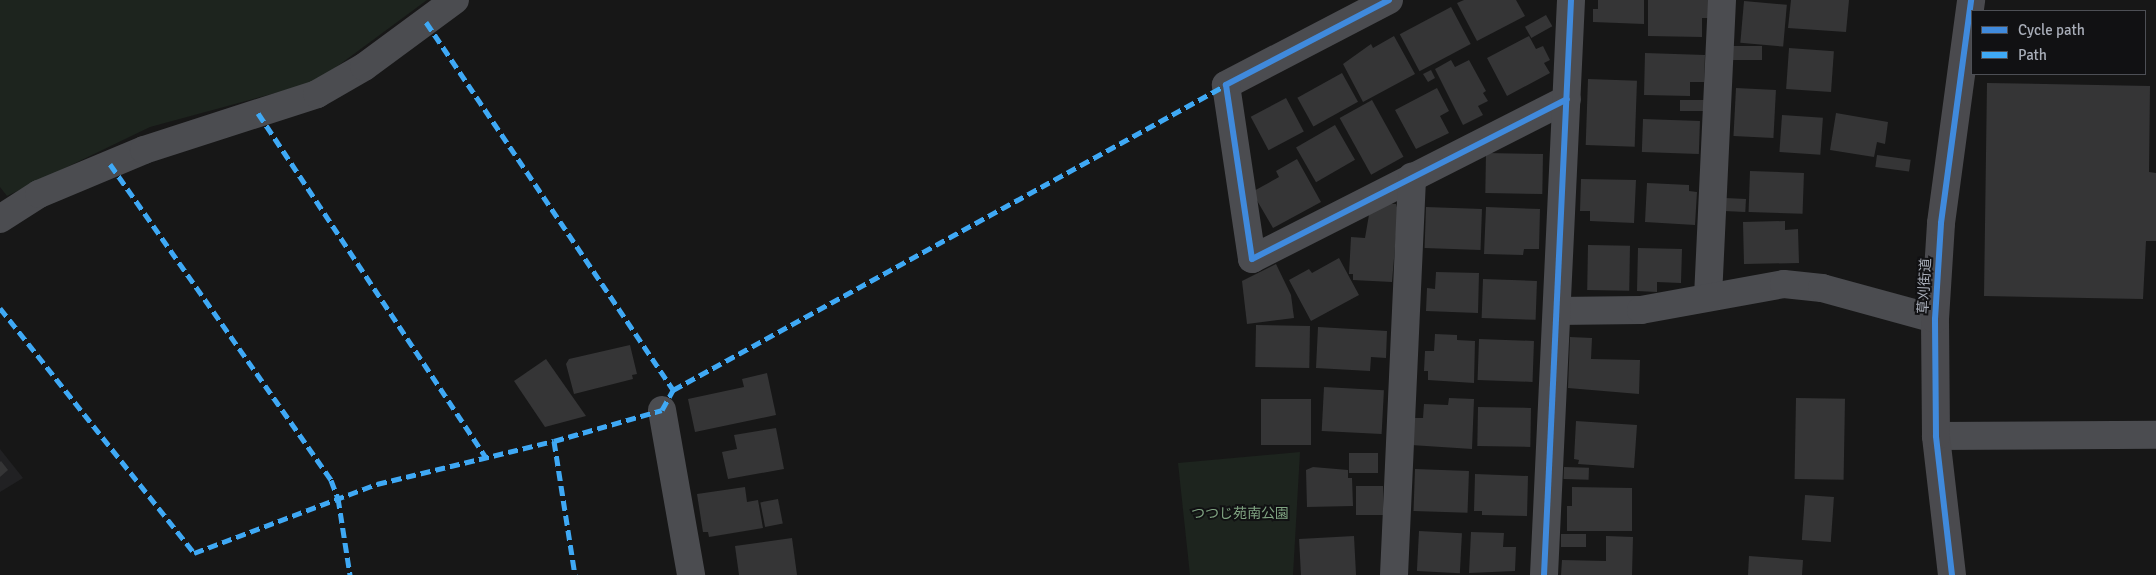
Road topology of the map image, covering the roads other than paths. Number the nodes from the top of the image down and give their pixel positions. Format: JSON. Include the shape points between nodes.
{"nodes":[{"id":1,"x":455,"y":0,"type":"edge"},
{"id":2,"x":1389,"y":0,"type":"edge"},
{"id":3,"x":1571,"y":0,"type":"edge"},
{"id":4,"x":1722,"y":0,"type":"edge"},
{"id":5,"x":1971,"y":0,"type":"edge"},
{"id":6,"x":1566,"y":99,"type":"junction"},
{"id":7,"x":1412,"y":176,"type":"junction"},
{"id":8,"x":0,"y":219,"type":"edge"},
{"id":9,"x":1708,"y":297,"type":"junction"},
{"id":10,"x":1557,"y":311,"type":"junction"},
{"id":11,"x":1935,"y":319,"type":"junction"},
{"id":12,"x":662,"y":410,"type":"dead end"},
{"id":13,"x":2156,"y":435,"type":"edge"},
{"id":14,"x":1936,"y":436,"type":"junction"},
{"id":15,"x":691,"y":575,"type":"edge"},
{"id":16,"x":1394,"y":575,"type":"edge"},
{"id":17,"x":1544,"y":575,"type":"edge"},
{"id":18,"x":1952,"y":575,"type":"edge"}],
"edges":[{"from":1,"to":8,"type":"street","via":[[364,67],[317,94],[144,150],[39,194]]},
{"from":2,"to":7,"type":"street","via":[[1226,84],[1252,259]]},
{"from":3,"to":6,"type":"street"},
{"from":4,"to":9,"type":"street"},
{"from":5,"to":11,"type":"street","name":"草刈街道","via":[[1941,223]]},
{"from":6,"to":7,"type":"street"},
{"from":6,"to":10,"type":"street"},
{"from":7,"to":16,"type":"street"},
{"from":9,"to":10,"type":"street","via":[[1641,310]]},
{"from":9,"to":11,"type":"street","via":[[1784,284],[1822,288]]},
{"from":10,"to":17,"type":"street"},
{"from":11,"to":14,"type":"street","name":"草刈街道"},
{"from":12,"to":15,"type":"street"},
{"from":13,"to":14,"type":"street"},
{"from":14,"to":18,"type":"street","name":"草刈街道"}]}
